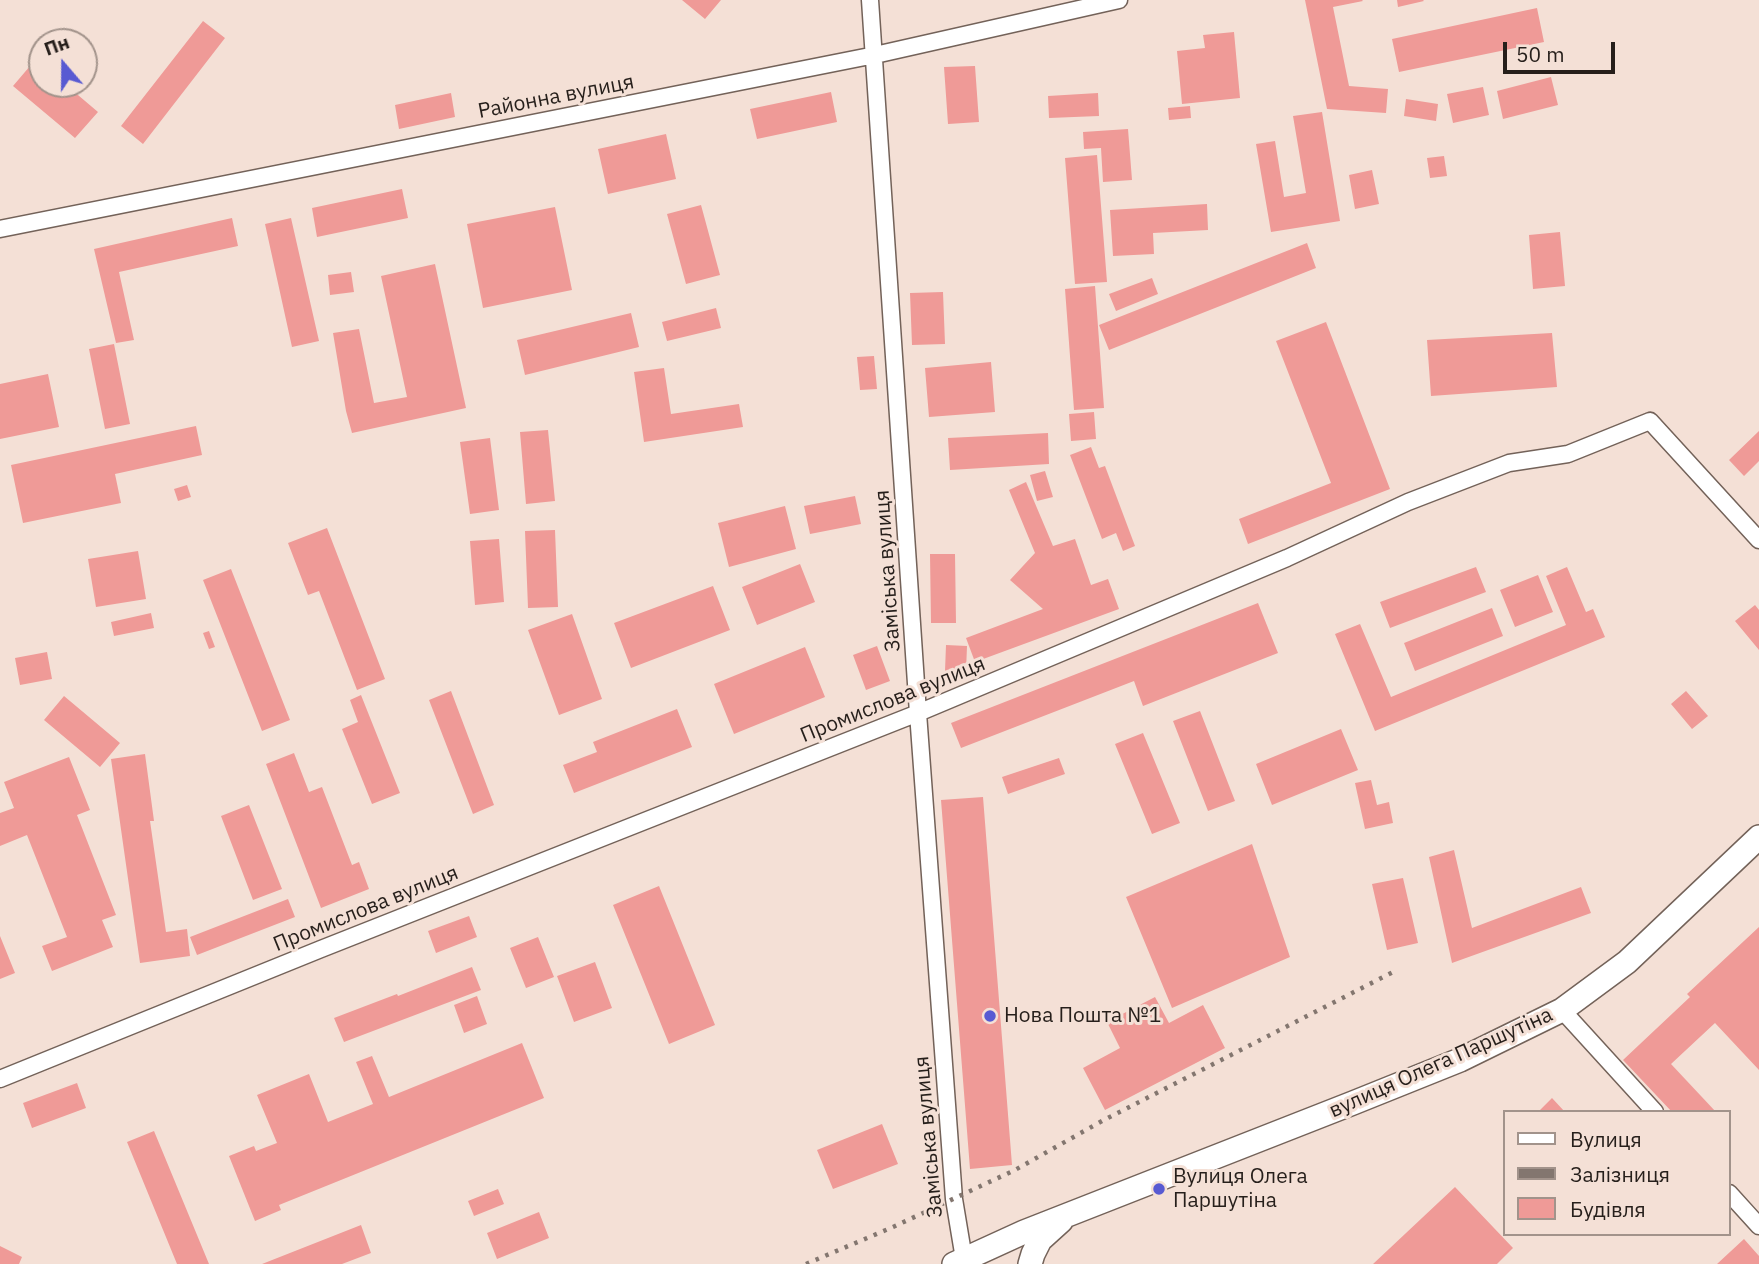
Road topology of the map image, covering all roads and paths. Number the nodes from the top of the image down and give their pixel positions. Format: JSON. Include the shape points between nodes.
{"nodes":[{"id":1,"x":870,"y":0,"type":"edge"},
{"id":2,"x":1119,"y":0,"type":"edge"},
{"id":3,"x":875,"y":55,"type":"junction"},
{"id":4,"x":0,"y":229,"type":"edge"},
{"id":5,"x":1759,"y":540,"type":"edge"},
{"id":6,"x":918,"y":713,"type":"junction"},
{"id":7,"x":1759,"y":836,"type":"edge"},
{"id":8,"x":1562,"y":1010,"type":"junction"},
{"id":9,"x":0,"y":1079,"type":"edge"},
{"id":10,"x":1653,"y":1110,"type":"edge"},
{"id":11,"x":1731,"y":1195,"type":"edge"},
{"id":12,"x":1075,"y":1211,"type":"junction"},
{"id":13,"x":1759,"y":1226,"type":"edge"},
{"id":14,"x":962,"y":1262,"type":"edge"},
{"id":15,"x":1030,"y":1264,"type":"edge"}],
"edges":[{"from":1,"to":3,"type":"street","name":"Заміська вулиця"},
{"from":2,"to":3,"type":"street","name":"Районна вулиця"},
{"from":3,"to":4,"type":"street","name":"Районна вулиця"},
{"from":3,"to":6,"type":"street","name":"Заміська вулиця"},
{"from":5,"to":6,"type":"street","name":"Промислова вулиця","via":[[1650,421],[1567,454],[1509,463],[1408,502],[1287,558]]},
{"from":6,"to":9,"type":"street","name":"Промислова вулиця"},
{"from":6,"to":14,"type":"street","name":"Заміська вулиця"},
{"from":7,"to":8,"type":"street","name":"вулиця Олега Паршутіна","via":[[1627,962]]},
{"from":8,"to":10,"type":"street"},
{"from":8,"to":12,"type":"street","name":"вулиця Олега Паршутіна","via":[[1353,1104]]},
{"from":11,"to":13,"type":"street"},
{"from":12,"to":14,"type":"street","name":"вулиця Олега Паршутіна"},
{"from":12,"to":15,"type":"street","name":"вулиця Олега Паршутіна","via":[[1040,1240]]}]}
